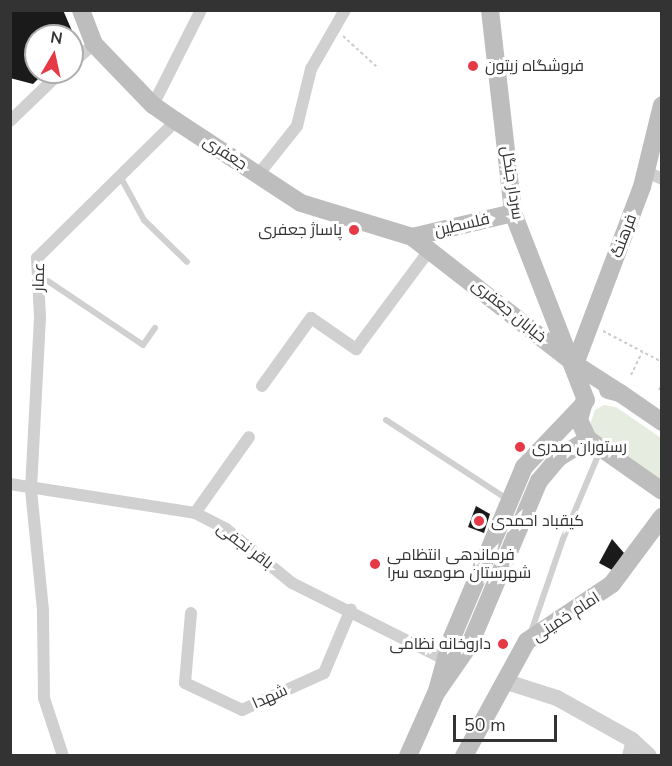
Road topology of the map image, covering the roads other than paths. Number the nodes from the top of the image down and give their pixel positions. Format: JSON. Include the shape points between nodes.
{"nodes":[{"id":1,"x":81,"y":10,"type":"edge"},
{"id":2,"x":201,"y":10,"type":"edge"},
{"id":3,"x":345,"y":10,"type":"edge"},
{"id":4,"x":490,"y":10,"type":"edge"},
{"id":5,"x":94,"y":44,"type":"junction"},
{"id":6,"x":84,"y":53,"type":"edge"},
{"id":7,"x":49,"y":84,"type":"edge"},
{"id":8,"x":153,"y":105,"type":"junction"},
{"id":9,"x":662,"y":105,"type":"edge"},
{"id":10,"x":10,"y":121,"type":"edge"},
{"id":11,"x":176,"y":121,"type":"junction"},
{"id":12,"x":119,"y":175,"type":"junction"},
{"id":13,"x":258,"y":175,"type":"junction"},
{"id":14,"x":654,"y":176,"type":"edge"},
{"id":15,"x":513,"y":213,"type":"junction"},
{"id":16,"x":412,"y":237,"type":"junction"},
{"id":17,"x":431,"y":248,"type":"junction"},
{"id":18,"x":187,"y":262,"type":"dead end"},
{"id":19,"x":37,"y":273,"type":"junction"},
{"id":20,"x":155,"y":328,"type":"dead end"},
{"id":21,"x":574,"y":364,"type":"junction"},
{"id":22,"x":262,"y":386,"type":"dead end"},
{"id":23,"x":620,"y":393,"type":"junction"},
{"id":24,"x":584,"y":403,"type":"junction"},
{"id":25,"x":386,"y":420,"type":"dead end"},
{"id":26,"x":662,"y":422,"type":"edge"},
{"id":27,"x":249,"y":437,"type":"dead end"},
{"id":28,"x":595,"y":444,"type":"junction"},
{"id":29,"x":10,"y":484,"type":"edge"},
{"id":30,"x":31,"y":489,"type":"junction"},
{"id":31,"x":662,"y":491,"type":"edge"},
{"id":32,"x":510,"y":501,"type":"junction"},
{"id":33,"x":195,"y":513,"type":"junction"},
{"id":34,"x":662,"y":518,"type":"edge"},
{"id":35,"x":351,"y":609,"type":"junction"},
{"id":36,"x":191,"y":613,"type":"dead end"},
{"id":37,"x":527,"y":641,"type":"junction"},
{"id":38,"x":451,"y":662,"type":"junction"},
{"id":39,"x":507,"y":682,"type":"junction"},
{"id":40,"x":630,"y":748,"type":"edge"},
{"id":41,"x":63,"y":756,"type":"edge"},
{"id":42,"x":408,"y":756,"type":"edge"},
{"id":43,"x":464,"y":756,"type":"edge"},
{"id":44,"x":649,"y":756,"type":"edge"}],
"edges":[{"from":1,"to":5,"type":"main road","name":"جعفری"},
{"from":2,"to":8,"type":"street"},
{"from":3,"to":13,"type":"street","via":[[311,69],[297,126]]},
{"from":4,"to":15,"type":"main road","name":"سردار جنگل"},
{"from":5,"to":6,"type":"street"},
{"from":5,"to":8,"type":"main road","name":"جعفری"},
{"from":7,"to":10,"type":"street"},
{"from":8,"to":11,"type":"main road","name":"جعفری"},
{"from":9,"to":14,"type":"main road","name":"فرهنگ"},
{"from":11,"to":12,"type":"street","name":"عمار"},
{"from":11,"to":13,"type":"main road","name":"جعفری"},
{"from":12,"to":18,"type":"lane","via":[[144,220]]},
{"from":12,"to":19,"type":"street","name":"عمار","via":[[51,240],[37,258]]},
{"from":13,"to":16,"type":"main road","name":"جعفری","via":[[301,203]]},
{"from":14,"to":21,"type":"main road","name":"فرهنگ"},
{"from":15,"to":16,"type":"main road","name":"فلسطین"},
{"from":15,"to":21,"type":"main road","name":"سردار جنگل"},
{"from":16,"to":17,"type":"main road","name":"خیابان جعفری"},
{"from":17,"to":21,"type":"main road","name":"خیابان جعفری"},
{"from":17,"to":22,"type":"street","via":[[356,349],[311,318]]},
{"from":19,"to":20,"type":"lane","via":[[143,345]]},
{"from":19,"to":30,"type":"street","name":"عمار","via":[[40,317]]},
{"from":21,"to":23,"type":"main road"},
{"from":21,"to":24,"type":"main road"},
{"from":23,"to":24,"type":"main road","via":[[606,390]]},
{"from":23,"to":26,"type":"main road"},
{"from":24,"to":28,"type":"main road","via":[[579,420]]},
{"from":24,"to":32,"type":"main road","via":[[524,467]]},
{"from":25,"to":32,"type":"lane"},
{"from":27,"to":33,"type":"street"},
{"from":28,"to":31,"type":"main road"},
{"from":28,"to":37,"type":"lane"},
{"from":28,"to":38,"type":"main road","via":[[558,458],[539,481]]},
{"from":29,"to":30,"type":"street","name":"باقر نجفی"},
{"from":30,"to":33,"type":"street","name":"باقر نجفی"},
{"from":30,"to":41,"type":"street","name":"عمار","via":[[43,610],[44,698]]},
{"from":32,"to":38,"type":"main road"},
{"from":33,"to":35,"type":"street","name":"باقر نجفی","via":[[226,529],[292,583]]},
{"from":34,"to":37,"type":"main road","name":"امام خمینی","via":[[612,584]]},
{"from":35,"to":36,"type":"street","name":"شهدا","via":[[324,673],[242,710],[186,682]]},
{"from":35,"to":38,"type":"street","name":"باقر نجفی"},
{"from":37,"to":39,"type":"main road","name":"امام خمینی"},
{"from":38,"to":42,"type":"main road"},
{"from":39,"to":40,"type":"street","via":[[557,698]]},
{"from":39,"to":43,"type":"main road","name":"امام خمینی"},
{"from":40,"to":44,"type":"street"}]}
